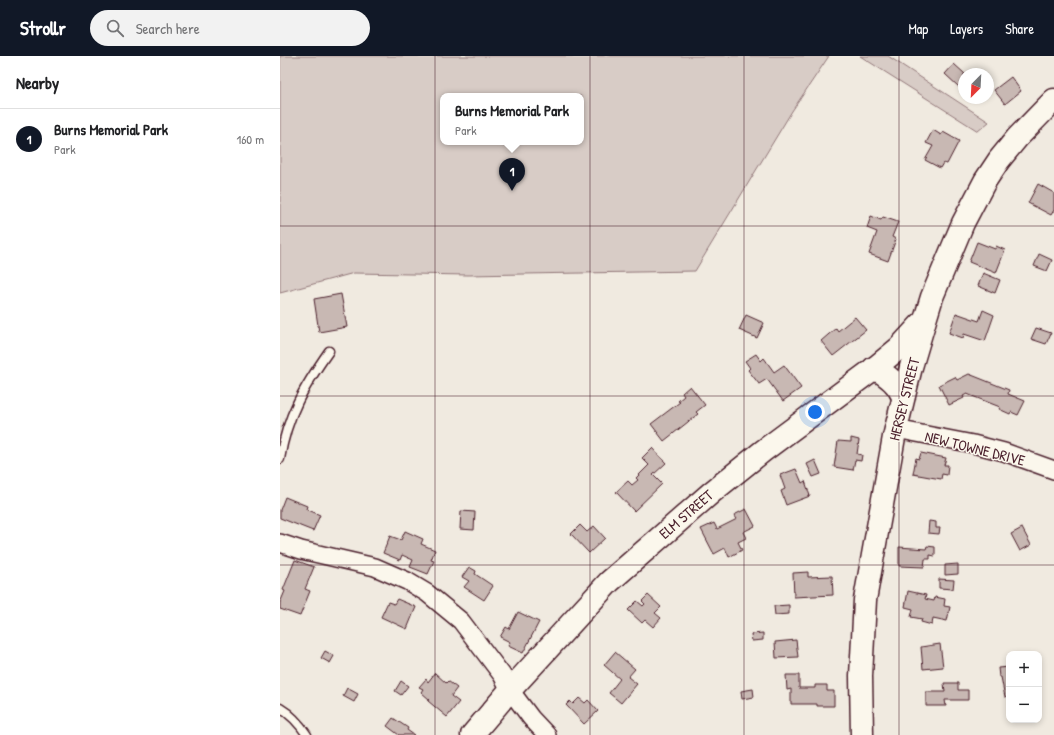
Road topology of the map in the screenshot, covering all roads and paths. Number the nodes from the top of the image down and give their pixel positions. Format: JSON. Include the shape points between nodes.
{"nodes":[{"id":1,"x":1054,"y":100,"type":"edge"},
{"id":2,"x":924,"y":320,"type":"junction"},
{"id":3,"x":329,"y":351,"type":"dead end"},
{"id":4,"x":874,"y":368,"type":"junction"},
{"id":5,"x":904,"y":397,"type":"junction"},
{"id":6,"x":896,"y":429,"type":"junction"},
{"id":7,"x":280,"y":459,"type":"edge"},
{"id":8,"x":1054,"y":470,"type":"edge"},
{"id":9,"x":280,"y":543,"type":"edge"},
{"id":10,"x":510,"y":690,"type":"junction"},
{"id":11,"x":280,"y":708,"type":"edge"},
{"id":12,"x":307,"y":735,"type":"edge"},
{"id":13,"x":472,"y":735,"type":"edge"},
{"id":14,"x":547,"y":735,"type":"edge"},
{"id":15,"x":862,"y":735,"type":"edge"}],
"edges":[{"from":1,"to":2,"type":"street","name":"HERSEY STREET","via":[[1027,126],[985,181],[954,244]]},
{"from":2,"to":4,"type":"street","name":"ELM STREET","via":[[899,348]]},
{"from":2,"to":5,"type":"street","name":"HERSEY STREET"},
{"from":3,"to":7,"type":"lane","via":[[296,402],[288,421]]},
{"from":4,"to":5,"type":"street","via":[[893,381]]},
{"from":4,"to":10,"type":"street","name":"ELM STREET","via":[[718,487],[608,582]]},
{"from":5,"to":6,"type":"street","name":"HERSEY STREET"},
{"from":6,"to":8,"type":"street","name":"NEW TOWNE DRIVE","via":[[1004,452]]},
{"from":6,"to":15,"type":"street","name":"HERSEY STREET","via":[[864,600]]},
{"from":9,"to":10,"type":"street","via":[[375,567],[427,593],[461,621],[502,675]]},
{"from":10,"to":13,"type":"street","name":"ELM STREET"},
{"from":10,"to":14,"type":"street"},
{"from":11,"to":12,"type":"lane","via":[[298,722]]}]}
